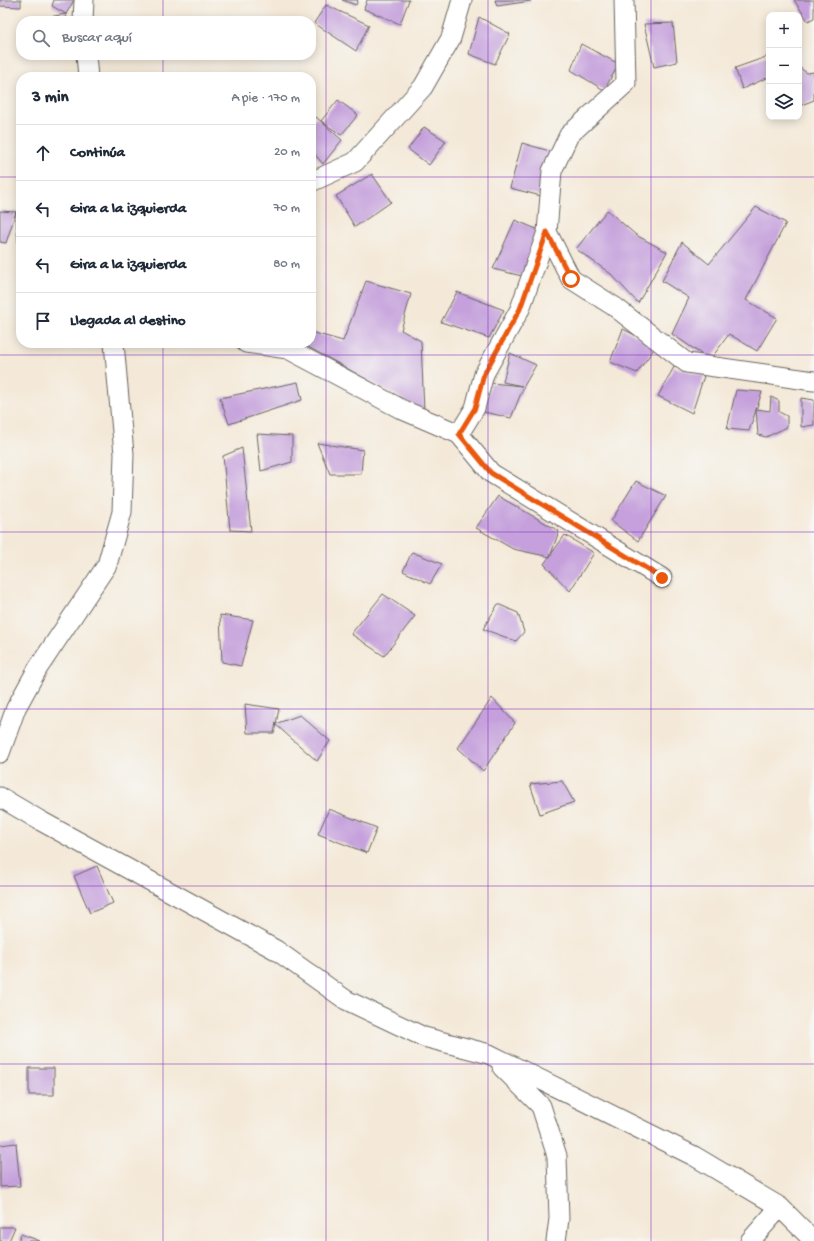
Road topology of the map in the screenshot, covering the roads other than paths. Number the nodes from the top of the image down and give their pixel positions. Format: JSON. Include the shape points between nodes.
{"nodes":[{"id":1,"x":84,"y":0,"type":"edge"},
{"id":2,"x":462,"y":0,"type":"edge"},
{"id":3,"x":624,"y":0,"type":"edge"},
{"id":4,"x":83,"y":16,"type":"edge"},
{"id":5,"x":86,"y":60,"type":"edge"},
{"id":6,"x":88,"y":72,"type":"edge"},
{"id":7,"x":316,"y":180,"type":"edge"},
{"id":8,"x":547,"y":232,"type":"junction"},
{"id":9,"x":114,"y":348,"type":"edge"},
{"id":10,"x":281,"y":348,"type":"edge"},
{"id":11,"x":814,"y":381,"type":"edge"},
{"id":12,"x":459,"y":434,"type":"junction"},
{"id":13,"x":662,"y":578,"type":"dead end"},
{"id":14,"x":0,"y":753,"type":"edge"},
{"id":15,"x":0,"y":797,"type":"edge"},
{"id":16,"x":489,"y":1054,"type":"junction"},
{"id":17,"x":780,"y":1206,"type":"junction"},
{"id":18,"x":556,"y":1241,"type":"edge"},
{"id":19,"x":750,"y":1241,"type":"edge"},
{"id":20,"x":814,"y":1241,"type":"edge"}],
"edges":[{"from":1,"to":4,"type":"street"},
{"from":2,"to":7,"type":"street","via":[[451,38],[423,87],[355,162]]},
{"from":3,"to":8,"type":"street","via":[[626,83],[568,135],[552,171]]},
{"from":5,"to":6,"type":"street"},
{"from":8,"to":11,"type":"street","via":[[571,279],[614,307],[687,363]]},
{"from":8,"to":12,"type":"street","via":[[520,309],[484,374],[475,408]]},
{"from":9,"to":14,"type":"street","via":[[124,454],[122,512],[107,565],[38,668],[16,708]]},
{"from":10,"to":12,"type":"street","via":[[288,349],[403,410]]},
{"from":12,"to":13,"type":"street","via":[[491,473]]},
{"from":15,"to":16,"type":"street","via":[[276,950],[346,1000],[424,1037]]},
{"from":16,"to":17,"type":"street","via":[[694,1156]]},
{"from":16,"to":18,"type":"street","via":[[541,1106],[557,1156],[559,1219]]},
{"from":17,"to":19,"type":"street"},
{"from":17,"to":20,"type":"street"}]}
